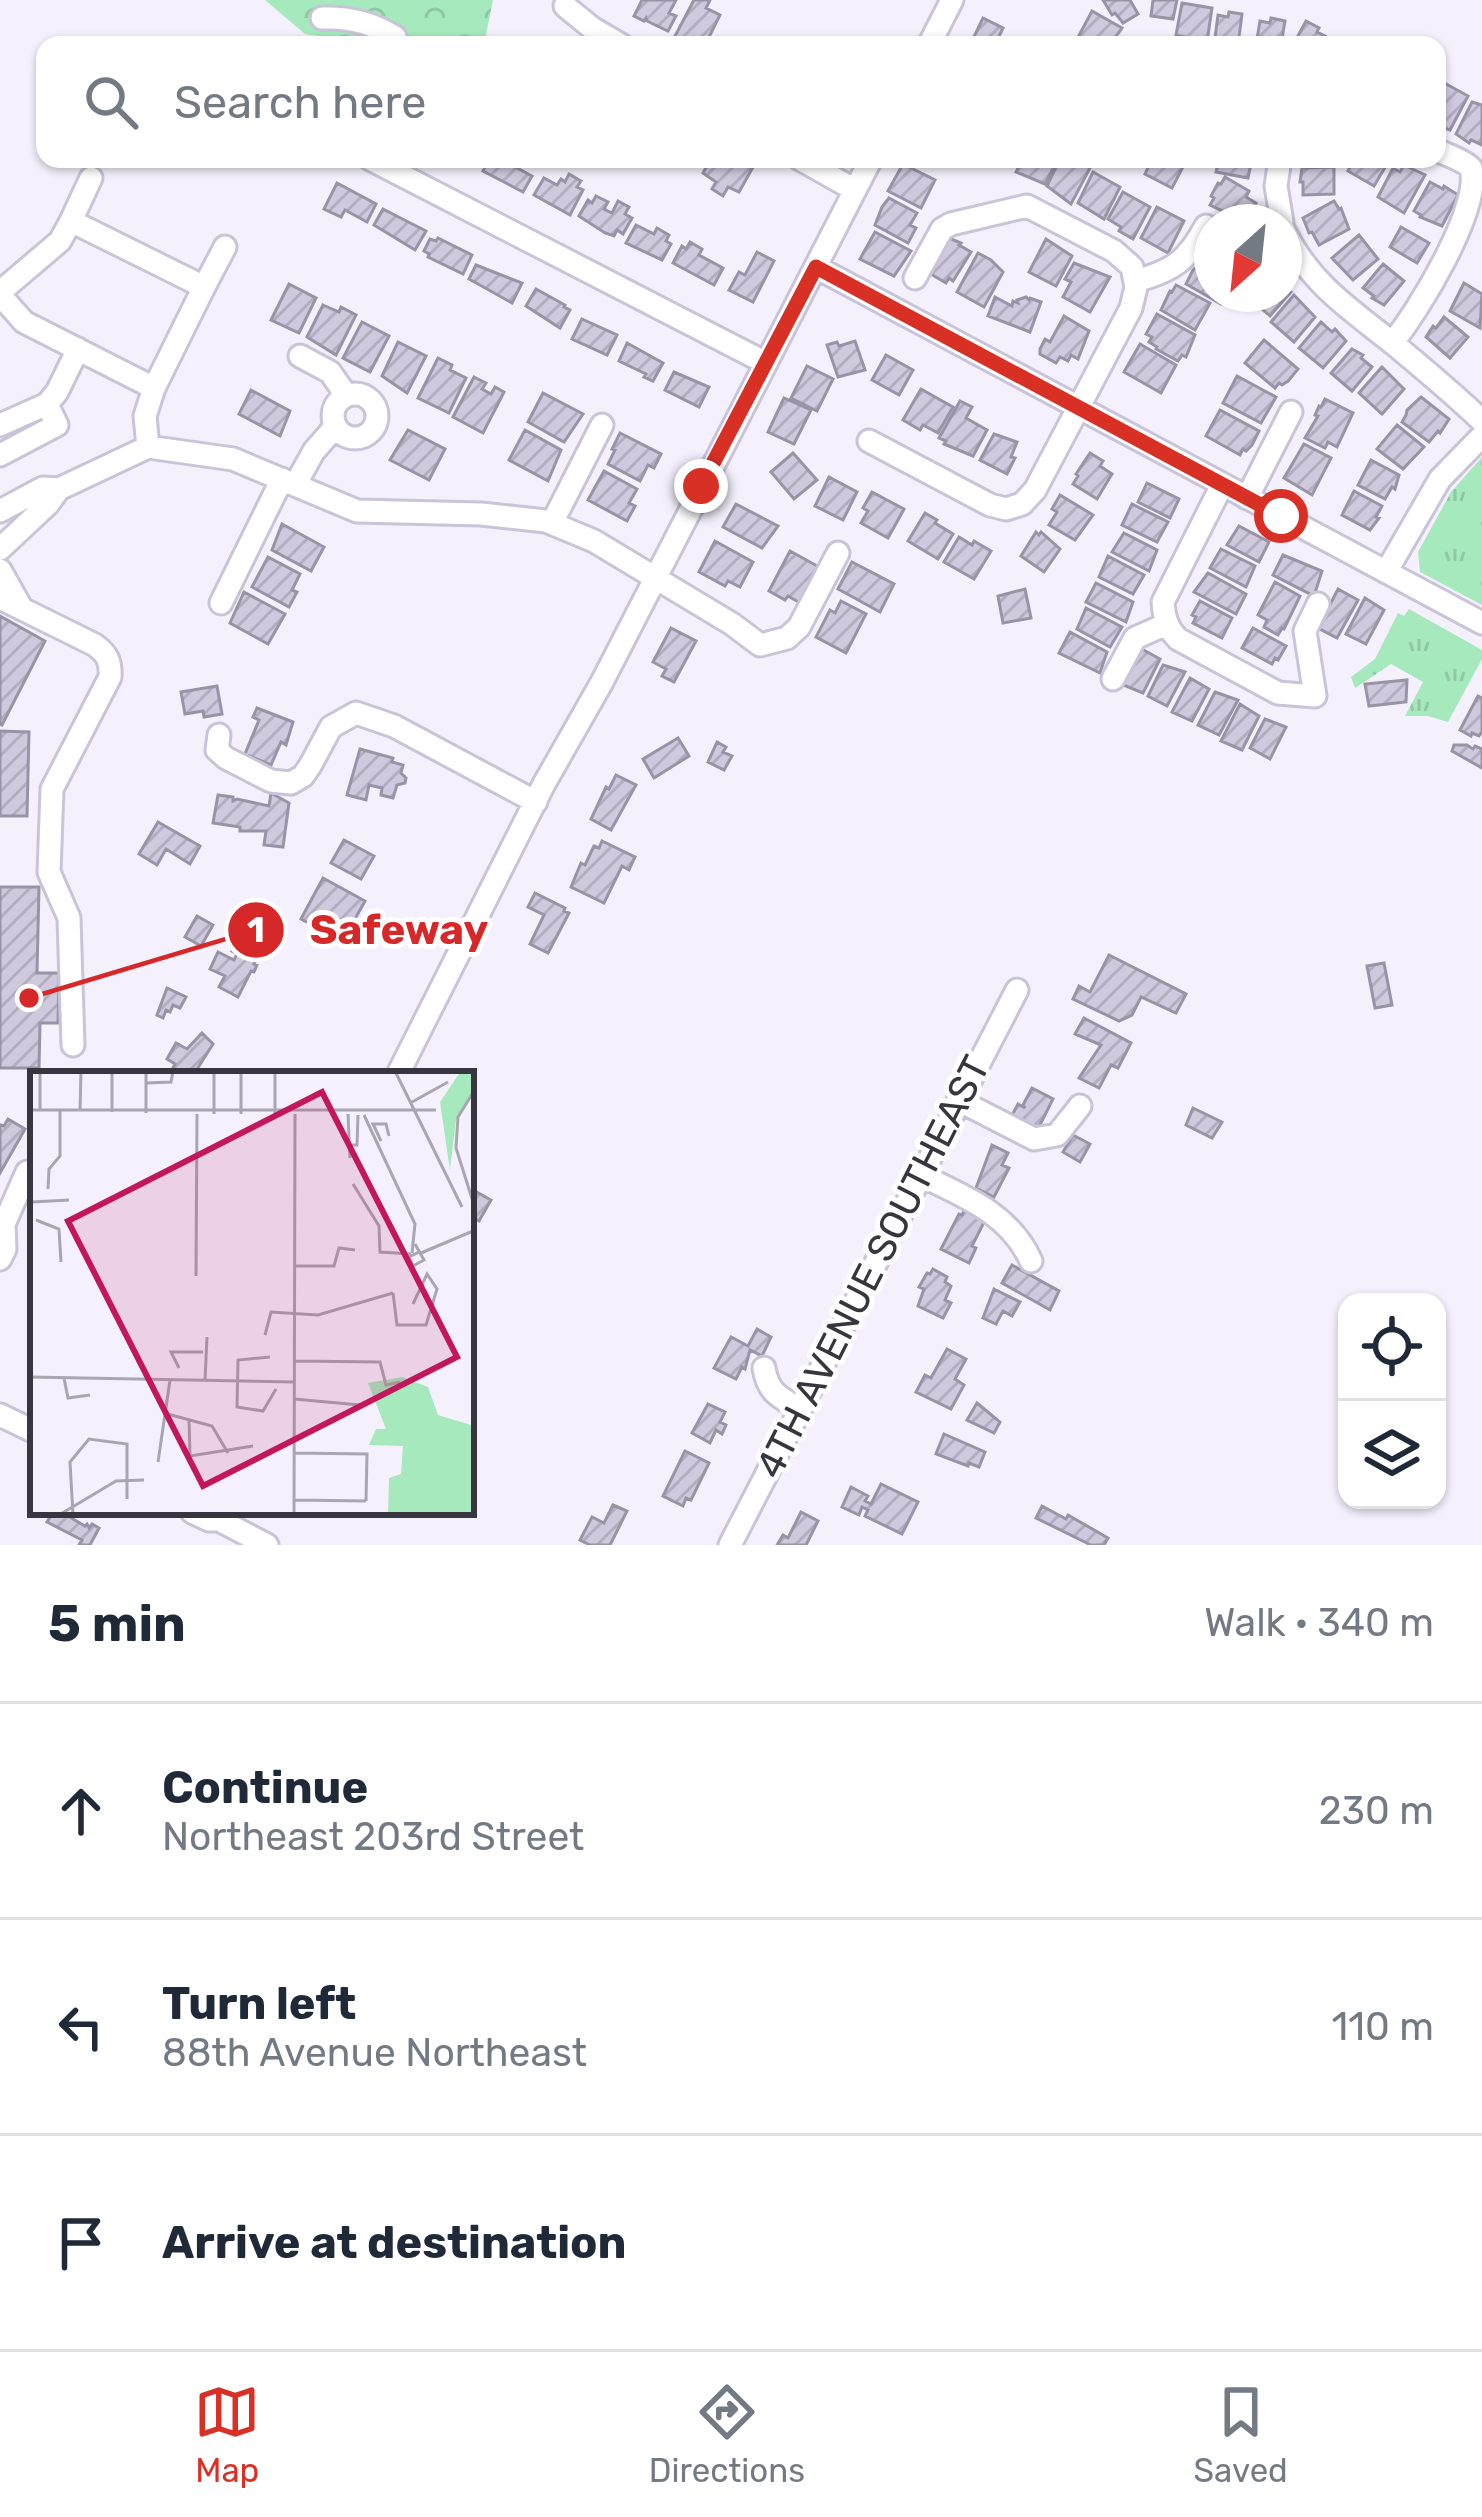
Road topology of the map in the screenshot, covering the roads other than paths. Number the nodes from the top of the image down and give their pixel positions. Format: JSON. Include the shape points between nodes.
{"nodes":[{"id":1,"x":952,"y":0,"type":"edge"},
{"id":2,"x":565,"y":6,"type":"dead end"},
{"id":3,"x":322,"y":18,"type":"dead end"},
{"id":4,"x":393,"y":36,"type":"edge"},
{"id":5,"x":606,"y":36,"type":"edge"},
{"id":6,"x":934,"y":36,"type":"edge"},
{"id":7,"x":1446,"y":155,"type":"edge"},
{"id":8,"x":387,"y":168,"type":"edge"},
{"id":9,"x":816,"y":168,"type":"edge"},
{"id":10,"x":866,"y":168,"type":"edge"},
{"id":11,"x":1279,"y":168,"type":"edge"},
{"id":12,"x":92,"y":178,"type":"dead end"},
{"id":13,"x":855,"y":190,"type":"junction"},
{"id":14,"x":1279,"y":204,"type":"edge"},
{"id":15,"x":70,"y":221,"type":"junction"},
{"id":16,"x":1194,"y":246,"type":"edge"},
{"id":17,"x":226,"y":247,"type":"dead end"},
{"id":18,"x":1302,"y":262,"type":"edge"},
{"id":19,"x":816,"y":267,"type":"junction"},
{"id":20,"x":915,"y":278,"type":"dead end"},
{"id":21,"x":1135,"y":281,"type":"junction"},
{"id":22,"x":204,"y":287,"type":"junction"},
{"id":23,"x":0,"y":293,"type":"edge"},
{"id":24,"x":1392,"y":343,"type":"junction"},
{"id":25,"x":78,"y":349,"type":"junction"},
{"id":26,"x":300,"y":356,"type":"dead end"},
{"id":27,"x":766,"y":363,"type":"junction"},
{"id":28,"x":154,"y":388,"type":"junction"},
{"id":29,"x":346,"y":395,"type":"junction"},
{"id":30,"x":47,"y":404,"type":"junction"},
{"id":31,"x":1080,"y":409,"type":"junction"},
{"id":32,"x":1292,"y":412,"type":"dead end"},
{"id":33,"x":1482,"y":421,"type":"edge"},
{"id":34,"x":602,"y":424,"type":"dead end"},
{"id":35,"x":0,"y":425,"type":"edge"},
{"id":36,"x":335,"y":428,"type":"junction"},
{"id":37,"x":1482,"y":436,"type":"edge"},
{"id":38,"x":869,"y":441,"type":"dead end"},
{"id":39,"x":148,"y":447,"type":"junction"},
{"id":40,"x":0,"y":455,"type":"edge"},
{"id":41,"x":289,"y":482,"type":"junction"},
{"id":42,"x":1222,"y":485,"type":"junction"},
{"id":43,"x":59,"y":489,"type":"junction"},
{"id":44,"x":1247,"y":498,"type":"junction"},
{"id":45,"x":0,"y":511,"type":"edge"},
{"id":46,"x":552,"y":523,"type":"junction"},
{"id":47,"x":0,"y":549,"type":"edge"},
{"id":48,"x":838,"y":553,"type":"dead end"},
{"id":49,"x":0,"y":570,"type":"edge"},
{"id":50,"x":1386,"y":572,"type":"junction"},
{"id":51,"x":655,"y":578,"type":"junction"},
{"id":52,"x":0,"y":598,"type":"edge"},
{"id":53,"x":221,"y":603,"type":"dead end"},
{"id":54,"x":1318,"y":604,"type":"dead end"},
{"id":55,"x":23,"y":609,"type":"junction"},
{"id":56,"x":1482,"y":623,"type":"edge"},
{"id":57,"x":1167,"y":624,"type":"junction"},
{"id":58,"x":1112,"y":679,"type":"dead end"},
{"id":59,"x":219,"y":735,"type":"dead end"},
{"id":60,"x":536,"y":802,"type":"junction"},
{"id":61,"x":1017,"y":990,"type":"dead end"},
{"id":62,"x":74,"y":1045,"type":"dead end"},
{"id":63,"x":400,"y":1071,"type":"edge"},
{"id":64,"x":958,"y":1100,"type":"junction"},
{"id":65,"x":1080,"y":1106,"type":"dead end"},
{"id":66,"x":27,"y":1172,"type":"dead end"},
{"id":67,"x":920,"y":1174,"type":"junction"},
{"id":68,"x":2,"y":1244,"type":"edge"},
{"id":69,"x":1031,"y":1261,"type":"dead end"},
{"id":70,"x":764,"y":1368,"type":"dead end"},
{"id":71,"x":800,"y":1408,"type":"junction"},
{"id":72,"x":0,"y":1414,"type":"edge"},
{"id":73,"x":30,"y":1429,"type":"edge"},
{"id":74,"x":200,"y":1516,"type":"edge"},
{"id":75,"x":246,"y":1545,"type":"edge"},
{"id":76,"x":267,"y":1545,"type":"edge"},
{"id":77,"x":730,"y":1545,"type":"edge"}],
"edges":[{"from":1,"to":6,"type":"street"},
{"from":2,"to":5,"type":"street"},
{"from":3,"to":4,"type":"street"},
{"from":7,"to":24,"type":"street","via":[[1471,168],[1480,210],[1435,291]]},
{"from":8,"to":27,"type":"street"},
{"from":9,"to":13,"type":"street"},
{"from":10,"to":13,"type":"street"},
{"from":11,"to":14,"type":"street"},
{"from":12,"to":15,"type":"street"},
{"from":13,"to":19,"type":"street"},
{"from":15,"to":22,"type":"street"},
{"from":15,"to":23,"type":"street","via":[[60,241]]},
{"from":16,"to":21,"type":"street","via":[[1179,265]]},
{"from":17,"to":22,"type":"street"},
{"from":18,"to":24,"type":"street"},
{"from":19,"to":27,"type":"street"},
{"from":19,"to":31,"type":"street"},
{"from":20,"to":21,"type":"street","via":[[942,229],[1028,206],[1114,250]]},
{"from":21,"to":31,"type":"street","via":[[1131,308]]},
{"from":22,"to":28,"type":"street"},
{"from":23,"to":25,"type":"street","via":[[24,322]]},
{"from":24,"to":33,"type":"street"},
{"from":25,"to":28,"type":"street"},
{"from":25,"to":30,"type":"street"},
{"from":26,"to":29,"type":"street","via":[[330,372]]},
{"from":27,"to":51,"type":"street"},
{"from":28,"to":39,"type":"street","via":[[145,416]]},
{"from":29,"to":36,"type":"street","via":[[332,412]]},
{"from":29,"to":36,"type":"street","via":[[368,399],[375,425],[359,438]]},
{"from":30,"to":35,"type":"street"},
{"from":30,"to":40,"type":"street","via":[[57,425]]},
{"from":31,"to":38,"type":"street","via":[[1035,490],[1006,509]]},
{"from":31,"to":42,"type":"street"},
{"from":32,"to":44,"type":"street"},
{"from":34,"to":46,"type":"street"},
{"from":36,"to":41,"type":"street"},
{"from":37,"to":50,"type":"street","via":[[1440,479]]},
{"from":39,"to":41,"type":"street","via":[[233,459]]},
{"from":39,"to":43,"type":"street"},
{"from":41,"to":46,"type":"street","via":[[357,511]]},
{"from":41,"to":53,"type":"street"},
{"from":42,"to":44,"type":"street"},
{"from":42,"to":57,"type":"street","via":[[1163,602]]},
{"from":43,"to":45,"type":"street","via":[[43,488]]},
{"from":43,"to":47,"type":"street"},
{"from":44,"to":50,"type":"street"},
{"from":46,"to":51,"type":"street"},
{"from":48,"to":51,"type":"street","via":[[799,627],[760,645]]},
{"from":49,"to":55,"type":"street"},
{"from":50,"to":56,"type":"street"},
{"from":51,"to":60,"type":"street"},
{"from":52,"to":55,"type":"street"},
{"from":54,"to":57,"type":"street","via":[[1305,631],[1315,696],[1278,693],[1178,639]]},
{"from":55,"to":62,"type":"street","via":[[95,645],[111,667],[52,789],[49,872],[69,918]]},
{"from":57,"to":58,"type":"street","via":[[1135,638]]},
{"from":59,"to":60,"type":"street","via":[[217,750],[226,758],[291,783],[331,727],[356,713]]},
{"from":60,"to":63,"type":"street"},
{"from":61,"to":64,"type":"street","name":"4TH AVENUE SOUTHEAST"},
{"from":64,"to":65,"type":"street","via":[[1034,1139],[1057,1135]]},
{"from":64,"to":67,"type":"street","name":"4TH AVENUE SOUTHEAST"},
{"from":66,"to":68,"type":"street"},
{"from":67,"to":69,"type":"street","via":[[1000,1217]]},
{"from":67,"to":71,"type":"street","name":"4TH AVENUE SOUTHEAST"},
{"from":70,"to":71,"type":"street","via":[[766,1384]]},
{"from":71,"to":77,"type":"street","name":"4TH AVENUE SOUTHEAST"},
{"from":72,"to":73,"type":"street"},
{"from":74,"to":75,"type":"street"},
{"from":74,"to":76,"type":"street"}]}
